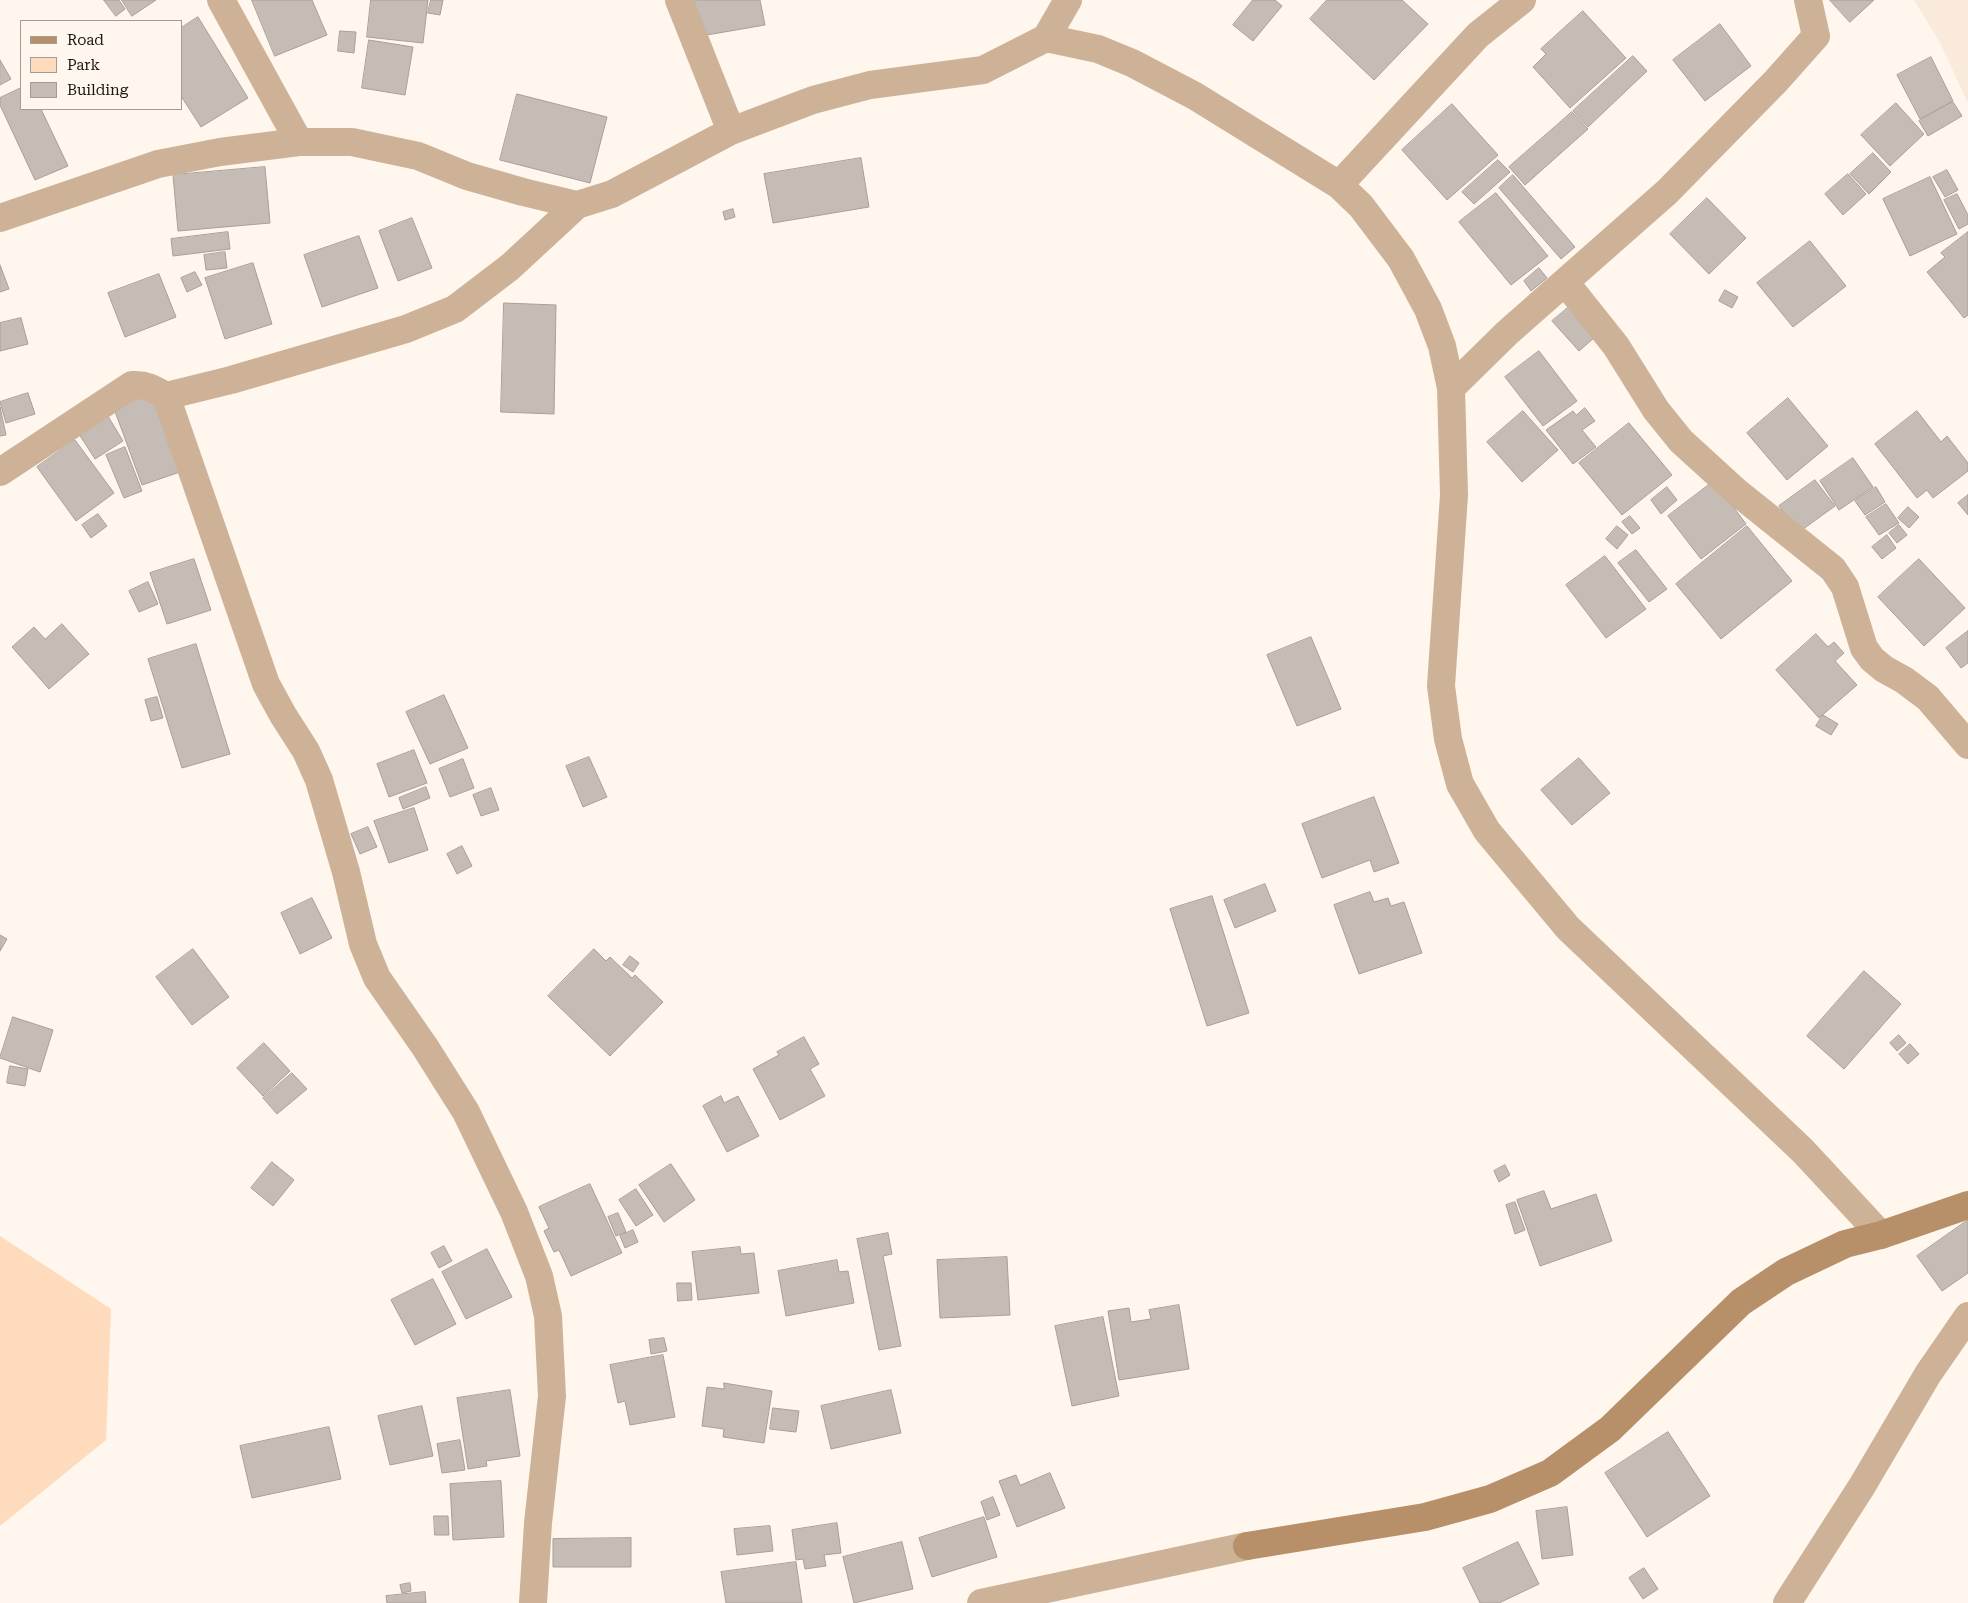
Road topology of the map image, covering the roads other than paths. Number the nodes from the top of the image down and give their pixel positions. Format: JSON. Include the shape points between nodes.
{"nodes":[{"id":1,"x":221,"y":0,"type":"edge"},
{"id":2,"x":679,"y":0,"type":"edge"},
{"id":3,"x":1068,"y":0,"type":"edge"},
{"id":4,"x":1522,"y":0,"type":"edge"},
{"id":5,"x":1808,"y":0,"type":"edge"},
{"id":6,"x":1046,"y":38,"type":"junction"},
{"id":7,"x":731,"y":131,"type":"junction"},
{"id":8,"x":299,"y":142,"type":"junction"},
{"id":9,"x":1339,"y":185,"type":"junction"},
{"id":10,"x":577,"y":205,"type":"junction"},
{"id":11,"x":0,"y":218,"type":"edge"},
{"id":12,"x":1565,"y":282,"type":"junction"},
{"id":13,"x":1451,"y":388,"type":"junction"},
{"id":14,"x":166,"y":396,"type":"junction"},
{"id":15,"x":0,"y":472,"type":"edge"},
{"id":16,"x":1968,"y":745,"type":"edge"},
{"id":17,"x":1968,"y":1205,"type":"edge"},
{"id":18,"x":1880,"y":1235,"type":"junction"},
{"id":19,"x":1968,"y":1316,"type":"edge"},
{"id":20,"x":533,"y":1603,"type":"edge"},
{"id":21,"x":981,"y":1603,"type":"edge"},
{"id":22,"x":1787,"y":1603,"type":"edge"}],
"edges":[{"from":1,"to":8,"type":"street"},
{"from":2,"to":7,"type":"street"},
{"from":3,"to":6,"type":"street"},
{"from":4,"to":9,"type":"street","via":[[1478,35]]},
{"from":5,"to":12,"type":"street","via":[[1816,36],[1667,192]]},
{"from":6,"to":7,"type":"street","via":[[983,70],[870,85],[814,100]]},
{"from":6,"to":9,"type":"street","via":[[1098,49],[1132,63],[1195,96]]},
{"from":7,"to":10,"type":"street","via":[[612,194]]},
{"from":8,"to":10,"type":"street","via":[[352,142],[418,156],[467,176]]},
{"from":8,"to":11,"type":"street","via":[[158,164]]},
{"from":9,"to":13,"type":"street","via":[[1361,206],[1401,259],[1428,309],[1442,346]]},
{"from":10,"to":14,"type":"street","via":[[510,267],[455,309],[406,329]]},
{"from":12,"to":13,"type":"street"},
{"from":12,"to":16,"type":"street","via":[[1616,346],[1656,410],[1681,441],[1738,493],[1832,569],[1845,587],[1864,648],[1872,660],[1928,698]]},
{"from":13,"to":18,"type":"street","via":[[1454,494],[1441,686],[1448,739],[1460,784],[1486,831],[1568,928],[1802,1151]]},
{"from":14,"to":15,"type":"street","via":[[152,387],[132,385]]},
{"from":14,"to":20,"type":"street","via":[[266,684],[306,751],[319,780],[363,944],[377,978],[466,1112],[514,1212],[539,1276],[548,1316],[552,1396]]},
{"from":17,"to":18,"type":"street"},
{"from":18,"to":21,"type":"street","via":[[1845,1244],[1794,1268],[1741,1302],[1610,1428],[1550,1473],[1490,1499],[1425,1517],[1247,1546]]},
{"from":19,"to":22,"type":"street","via":[[1928,1374],[1862,1486]]}]}
